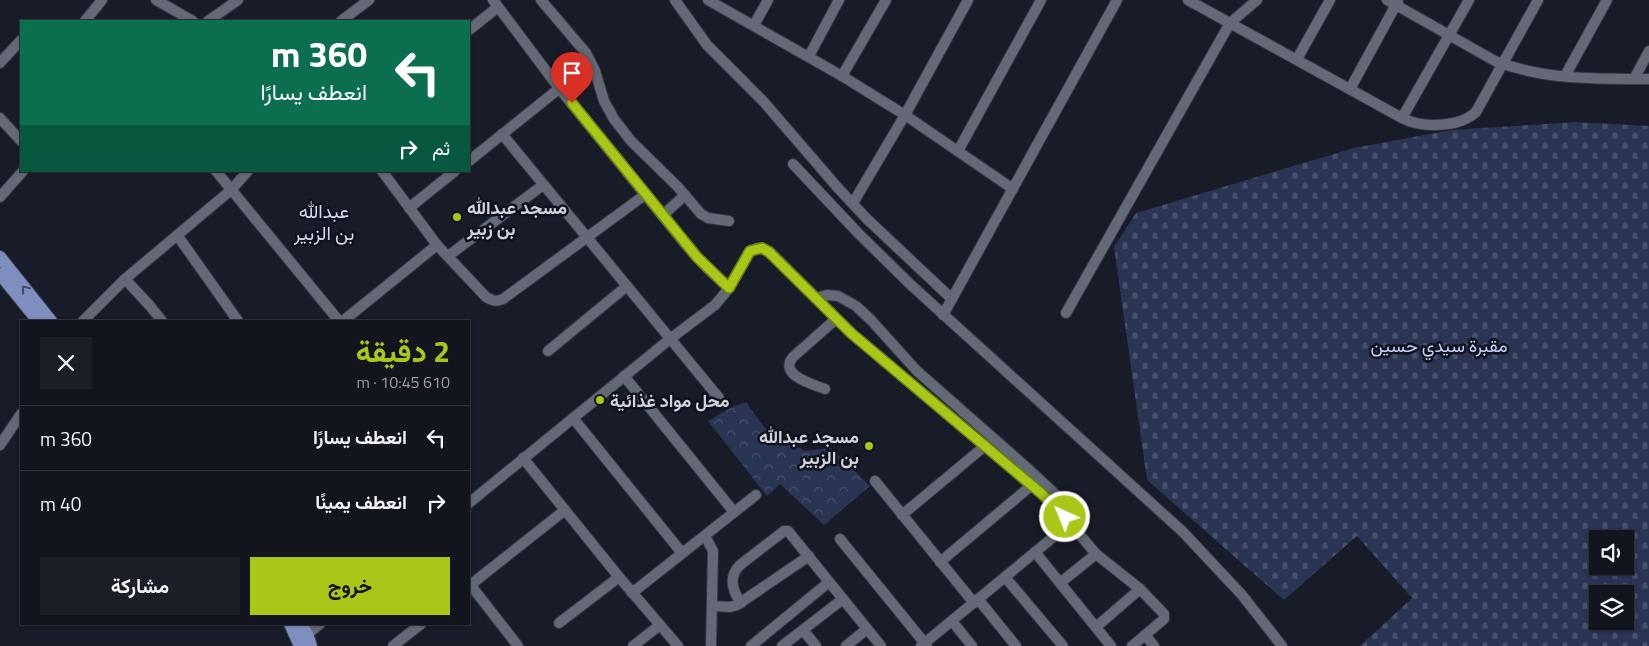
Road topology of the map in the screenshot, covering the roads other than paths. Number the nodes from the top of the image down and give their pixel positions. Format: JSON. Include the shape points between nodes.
{"nodes":[{"id":1,"x":102,"y":0,"type":"edge"},
{"id":2,"x":156,"y":0,"type":"edge"},
{"id":3,"x":238,"y":0,"type":"edge"},
{"id":4,"x":369,"y":0,"type":"edge"},
{"id":5,"x":541,"y":0,"type":"edge"},
{"id":6,"x":675,"y":0,"type":"edge"},
{"id":7,"x":708,"y":0,"type":"edge"},
{"id":8,"x":768,"y":0,"type":"edge"},
{"id":9,"x":839,"y":0,"type":"edge"},
{"id":10,"x":886,"y":0,"type":"edge"},
{"id":11,"x":968,"y":0,"type":"edge"},
{"id":12,"x":1041,"y":0,"type":"edge"},
{"id":13,"x":1117,"y":0,"type":"edge"},
{"id":14,"x":1190,"y":0,"type":"edge"},
{"id":15,"x":1257,"y":0,"type":"edge"},
{"id":16,"x":1330,"y":0,"type":"edge"},
{"id":17,"x":1469,"y":0,"type":"edge"},
{"id":18,"x":1538,"y":0,"type":"edge"},
{"id":19,"x":1607,"y":0,"type":"edge"},
{"id":20,"x":1394,"y":2,"type":"edge"},
{"id":21,"x":496,"y":3,"type":"edge"},
{"id":22,"x":86,"y":20,"type":"edge"},
{"id":23,"x":192,"y":20,"type":"edge"},
{"id":24,"x":209,"y":20,"type":"edge"},
{"id":25,"x":342,"y":20,"type":"edge"},
{"id":26,"x":1230,"y":23,"type":"junction"},
{"id":27,"x":754,"y":25,"type":"junction"},
{"id":28,"x":470,"y":29,"type":"edge"},
{"id":29,"x":1450,"y":36,"type":"junction"},
{"id":30,"x":20,"y":41,"type":"edge"},
{"id":31,"x":1649,"y":50,"type":"edge"},
{"id":32,"x":809,"y":56,"type":"junction"},
{"id":33,"x":1297,"y":59,"type":"junction"},
{"id":34,"x":0,"y":62,"type":"edge"},
{"id":35,"x":591,"y":63,"type":"junction"},
{"id":36,"x":1503,"y":64,"type":"junction"},
{"id":37,"x":842,"y":76,"type":"junction"},
{"id":38,"x":1565,"y":76,"type":"junction"},
{"id":39,"x":1634,"y":79,"type":"junction"},
{"id":40,"x":1649,"y":79,"type":"edge"},
{"id":41,"x":559,"y":88,"type":"junction"},
{"id":42,"x":1350,"y":89,"type":"junction"},
{"id":43,"x":905,"y":116,"type":"junction"},
{"id":44,"x":0,"y":118,"type":"edge"},
{"id":45,"x":1402,"y":118,"type":"junction"},
{"id":46,"x":502,"y":134,"type":"junction"},
{"id":47,"x":20,"y":140,"type":"edge"},
{"id":48,"x":958,"y":151,"type":"junction"},
{"id":49,"x":470,"y":160,"type":"edge"},
{"id":50,"x":793,"y":164,"type":"dead end"},
{"id":51,"x":22,"y":172,"type":"edge"},
{"id":52,"x":217,"y":172,"type":"edge"},
{"id":53,"x":247,"y":172,"type":"edge"},
{"id":54,"x":383,"y":172,"type":"edge"},
{"id":55,"x":455,"y":172,"type":"edge"},
{"id":56,"x":543,"y":185,"type":"junction"},
{"id":57,"x":1013,"y":189,"type":"junction"},
{"id":58,"x":231,"y":190,"type":"junction"},
{"id":59,"x":646,"y":194,"type":"junction"},
{"id":60,"x":685,"y":195,"type":"junction"},
{"id":61,"x":0,"y":197,"type":"edge"},
{"id":62,"x":853,"y":204,"type":"junction"},
{"id":63,"x":409,"y":208,"type":"junction"},
{"id":64,"x":663,"y":215,"type":"junction"},
{"id":65,"x":868,"y":218,"type":"junction"},
{"id":66,"x":729,"y":221,"type":"dead end"},
{"id":67,"x":859,"y":234,"type":"junction"},
{"id":68,"x":177,"y":235,"type":"junction"},
{"id":69,"x":586,"y":237,"type":"junction"},
{"id":70,"x":437,"y":245,"type":"junction"},
{"id":71,"x":0,"y":256,"type":"edge"},
{"id":72,"x":448,"y":256,"type":"junction"},
{"id":73,"x":0,"y":274,"type":"edge"},
{"id":74,"x":125,"y":279,"type":"junction"},
{"id":75,"x":627,"y":286,"type":"junction"},
{"id":76,"x":729,"y":288,"type":"junction"},
{"id":77,"x":816,"y":298,"type":"junction"},
{"id":78,"x":952,"y":299,"type":"junction"},
{"id":79,"x":1066,"y":314,"type":"dead end"},
{"id":80,"x":943,"y":315,"type":"junction"},
{"id":81,"x":836,"y":319,"type":"junction"},
{"id":82,"x":37,"y":320,"type":"edge"},
{"id":83,"x":50,"y":320,"type":"edge"},
{"id":84,"x":84,"y":320,"type":"edge"},
{"id":85,"x":161,"y":320,"type":"edge"},
{"id":86,"x":237,"y":320,"type":"edge"},
{"id":87,"x":338,"y":320,"type":"edge"},
{"id":88,"x":344,"y":320,"type":"edge"},
{"id":89,"x":670,"y":339,"type":"junction"},
{"id":90,"x":548,"y":351,"type":"dead end"},
{"id":91,"x":624,"y":376,"type":"junction"},
{"id":92,"x":825,"y":389,"type":"dead end"},
{"id":93,"x":719,"y":398,"type":"dead end"},
{"id":94,"x":20,"y":415,"type":"edge"},
{"id":95,"x":573,"y":418,"type":"junction"},
{"id":96,"x":0,"y":445,"type":"edge"},
{"id":97,"x":986,"y":445,"type":"junction"},
{"id":98,"x":523,"y":458,"type":"junction"},
{"id":99,"x":875,"y":481,"type":"dead end"},
{"id":100,"x":1032,"y":485,"type":"junction"},
{"id":101,"x":756,"y":495,"type":"dead end"},
{"id":102,"x":470,"y":503,"type":"edge"},
{"id":103,"x":564,"y":510,"type":"junction"},
{"id":104,"x":734,"y":512,"type":"junction"},
{"id":105,"x":902,"y":516,"type":"junction"},
{"id":106,"x":1070,"y":522,"type":"junction"},
{"id":107,"x":705,"y":536,"type":"junction"},
{"id":108,"x":840,"y":539,"type":"dead end"},
{"id":109,"x":1035,"y":552,"type":"junction"},
{"id":110,"x":682,"y":553,"type":"junction"},
{"id":111,"x":1096,"y":554,"type":"junction"},
{"id":112,"x":809,"y":556,"type":"junction"},
{"id":113,"x":940,"y":562,"type":"junction"},
{"id":114,"x":619,"y":577,"type":"junction"},
{"id":115,"x":1005,"y":577,"type":"junction"},
{"id":116,"x":829,"y":582,"type":"junction"},
{"id":117,"x":1060,"y":583,"type":"junction"},
{"id":118,"x":470,"y":584,"type":"edge"},
{"id":119,"x":470,"y":586,"type":"edge"},
{"id":120,"x":1140,"y":589,"type":"junction"},
{"id":121,"x":632,"y":593,"type":"junction"},
{"id":122,"x":843,"y":599,"type":"junction"},
{"id":123,"x":976,"y":601,"type":"junction"},
{"id":124,"x":741,"y":603,"type":"junction"},
{"id":125,"x":712,"y":606,"type":"junction"},
{"id":126,"x":952,"y":621,"type":"junction"},
{"id":127,"x":559,"y":623,"type":"dead end"},
{"id":128,"x":291,"y":625,"type":"edge"},
{"id":129,"x":319,"y":625,"type":"edge"},
{"id":130,"x":420,"y":625,"type":"edge"},
{"id":131,"x":660,"y":625,"type":"junction"},
{"id":132,"x":1096,"y":627,"type":"junction"},
{"id":133,"x":867,"y":629,"type":"junction"},
{"id":134,"x":803,"y":630,"type":"junction"},
{"id":135,"x":1145,"y":635,"type":"junction"},
{"id":136,"x":302,"y":640,"type":"edge"},
{"id":137,"x":517,"y":645,"type":"edge"},
{"id":138,"x":924,"y":645,"type":"edge"},
{"id":139,"x":393,"y":646,"type":"edge"},
{"id":140,"x":633,"y":646,"type":"edge"},
{"id":141,"x":678,"y":646,"type":"edge"},
{"id":142,"x":711,"y":646,"type":"edge"},
{"id":143,"x":750,"y":646,"type":"edge"},
{"id":144,"x":782,"y":646,"type":"edge"},
{"id":145,"x":816,"y":646,"type":"edge"},
{"id":146,"x":846,"y":646,"type":"edge"},
{"id":147,"x":881,"y":646,"type":"edge"},
{"id":148,"x":972,"y":646,"type":"edge"},
{"id":149,"x":1016,"y":646,"type":"edge"},
{"id":150,"x":1063,"y":646,"type":"edge"},
{"id":151,"x":1111,"y":646,"type":"edge"},
{"id":152,"x":1132,"y":646,"type":"edge"},
{"id":153,"x":1154,"y":646,"type":"edge"},
{"id":154,"x":1282,"y":646,"type":"edge"}],
"edges":[{"from":1,"to":22,"type":"street"},
{"from":2,"to":23,"type":"street"},
{"from":3,"to":24,"type":"street"},
{"from":4,"to":25,"type":"street"},
{"from":5,"to":35,"type":"street","via":[[580,45]]},
{"from":6,"to":62,"type":"street","via":[[707,45],[763,101]]},
{"from":7,"to":27,"type":"street"},
{"from":8,"to":27,"type":"street"},
{"from":9,"to":32,"type":"street"},
{"from":10,"to":37,"type":"street"},
{"from":11,"to":43,"type":"street"},
{"from":12,"to":48,"type":"street"},
{"from":13,"to":57,"type":"street"},
{"from":14,"to":26,"type":"street"},
{"from":15,"to":26,"type":"street"},
{"from":16,"to":33,"type":"street"},
{"from":17,"to":29,"type":"street"},
{"from":18,"to":36,"type":"street"},
{"from":19,"to":38,"type":"street"},
{"from":20,"to":29,"type":"street"},
{"from":20,"to":42,"type":"street"},
{"from":21,"to":28,"type":"street"},
{"from":21,"to":41,"type":"street"},
{"from":26,"to":33,"type":"street"},
{"from":26,"to":79,"type":"street"},
{"from":27,"to":32,"type":"street"},
{"from":29,"to":36,"type":"street"},
{"from":29,"to":45,"type":"street"},
{"from":30,"to":34,"type":"street"},
{"from":31,"to":39,"type":"street"},
{"from":32,"to":37,"type":"street"},
{"from":33,"to":42,"type":"street"},
{"from":35,"to":41,"type":"street"},
{"from":35,"to":60,"type":"street","via":[[604,100],[622,130]]},
{"from":36,"to":38,"type":"street"},
{"from":36,"to":45,"type":"street","via":[[1479,108],[1468,119],[1425,125]]},
{"from":37,"to":43,"type":"street"},
{"from":38,"to":39,"type":"street"},
{"from":39,"to":40,"type":"street"},
{"from":41,"to":46,"type":"street"},
{"from":41,"to":59,"type":"street"},
{"from":42,"to":45,"type":"street"},
{"from":43,"to":48,"type":"street"},
{"from":43,"to":62,"type":"street"},
{"from":44,"to":47,"type":"street"},
{"from":46,"to":49,"type":"street"},
{"from":46,"to":56,"type":"street"},
{"from":48,"to":57,"type":"street"},
{"from":50,"to":67,"type":"street"},
{"from":51,"to":61,"type":"street"},
{"from":52,"to":58,"type":"street"},
{"from":53,"to":58,"type":"street"},
{"from":54,"to":63,"type":"street"},
{"from":55,"to":63,"type":"street"},
{"from":56,"to":69,"type":"street"},
{"from":56,"to":72,"type":"street"},
{"from":57,"to":78,"type":"street"},
{"from":58,"to":68,"type":"street"},
{"from":58,"to":87,"type":"street"},
{"from":59,"to":64,"type":"street"},
{"from":59,"to":69,"type":"street"},
{"from":60,"to":64,"type":"street"},
{"from":60,"to":66,"type":"street","via":[[704,216]]},
{"from":62,"to":65,"type":"street"},
{"from":63,"to":70,"type":"street"},
{"from":64,"to":76,"type":"street","via":[[697,257]]},
{"from":65,"to":67,"type":"street"},
{"from":65,"to":78,"type":"street"},
{"from":67,"to":80,"type":"street"},
{"from":68,"to":74,"type":"street"},
{"from":68,"to":86,"type":"street"},
{"from":69,"to":72,"type":"street","via":[[498,301],[486,297]]},
{"from":69,"to":75,"type":"street"},
{"from":70,"to":72,"type":"street"},
{"from":70,"to":88,"type":"street"},
{"from":83,"to":71,"type":"main road","one_way":true},
{"from":73,"to":82,"type":"main road"},
{"from":74,"to":84,"type":"street"},
{"from":74,"to":85,"type":"street"},
{"from":75,"to":89,"type":"street"},
{"from":75,"to":90,"type":"street"},
{"from":76,"to":77,"type":"street","via":[[748,254],[762,248]]},
{"from":76,"to":89,"type":"street","via":[[715,305]]},
{"from":77,"to":81,"type":"street"},
{"from":77,"to":106,"type":"street","via":[[838,296],[864,313],[917,371],[1070,508]]},
{"from":78,"to":80,"type":"street"},
{"from":80,"to":154,"type":"street","via":[[1183,532],[1242,595]]},
{"from":81,"to":92,"type":"street","via":[[790,363],[794,375]]},
{"from":81,"to":97,"type":"street"},
{"from":89,"to":91,"type":"street"},
{"from":89,"to":93,"type":"street"},
{"from":91,"to":95,"type":"street"},
{"from":91,"to":104,"type":"street"},
{"from":94,"to":96,"type":"street"},
{"from":95,"to":98,"type":"street"},
{"from":95,"to":110,"type":"street"},
{"from":97,"to":100,"type":"street"},
{"from":97,"to":105,"type":"street"},
{"from":98,"to":102,"type":"street"},
{"from":98,"to":103,"type":"street"},
{"from":99,"to":105,"type":"street"},
{"from":100,"to":106,"type":"street"},
{"from":100,"to":113,"type":"street"},
{"from":101,"to":104,"type":"street"},
{"from":103,"to":114,"type":"street"},
{"from":103,"to":118,"type":"street"},
{"from":104,"to":107,"type":"street"},
{"from":105,"to":113,"type":"street"},
{"from":106,"to":109,"type":"street"},
{"from":106,"to":111,"type":"street"},
{"from":107,"to":110,"type":"street"},
{"from":107,"to":125,"type":"street","via":[[713,551]]},
{"from":108,"to":138,"type":"street"},
{"from":109,"to":115,"type":"street"},
{"from":109,"to":117,"type":"street"},
{"from":110,"to":121,"type":"street"},
{"from":111,"to":117,"type":"street"},
{"from":111,"to":120,"type":"street"},
{"from":112,"to":116,"type":"street"},
{"from":112,"to":124,"type":"street"},
{"from":112,"to":124,"type":"street","via":[[790,532],[784,531],[734,572],[732,583]]},
{"from":113,"to":123,"type":"street"},
{"from":114,"to":121,"type":"street"},
{"from":114,"to":127,"type":"street"},
{"from":115,"to":123,"type":"street"},
{"from":115,"to":150,"type":"street"},
{"from":116,"to":122,"type":"street"},
{"from":116,"to":143,"type":"street"},
{"from":117,"to":132,"type":"street"},
{"from":119,"to":137,"type":"street"},
{"from":120,"to":132,"type":"street"},
{"from":120,"to":135,"type":"street","via":[[1164,616]]},
{"from":121,"to":131,"type":"street"},
{"from":122,"to":133,"type":"street"},
{"from":122,"to":134,"type":"street"},
{"from":123,"to":126,"type":"street"},
{"from":123,"to":149,"type":"street"},
{"from":124,"to":125,"type":"street"},
{"from":125,"to":142,"type":"street"},
{"from":126,"to":138,"type":"street"},
{"from":126,"to":148,"type":"street"},
{"from":128,"to":136,"type":"main road"},
{"from":129,"to":136,"type":"street"},
{"from":130,"to":139,"type":"street"},
{"from":131,"to":140,"type":"street"},
{"from":131,"to":141,"type":"street"},
{"from":132,"to":151,"type":"street"},
{"from":133,"to":146,"type":"street"},
{"from":133,"to":147,"type":"street"},
{"from":134,"to":144,"type":"street"},
{"from":134,"to":145,"type":"street"},
{"from":135,"to":152,"type":"street"},
{"from":135,"to":153,"type":"street"}]}
